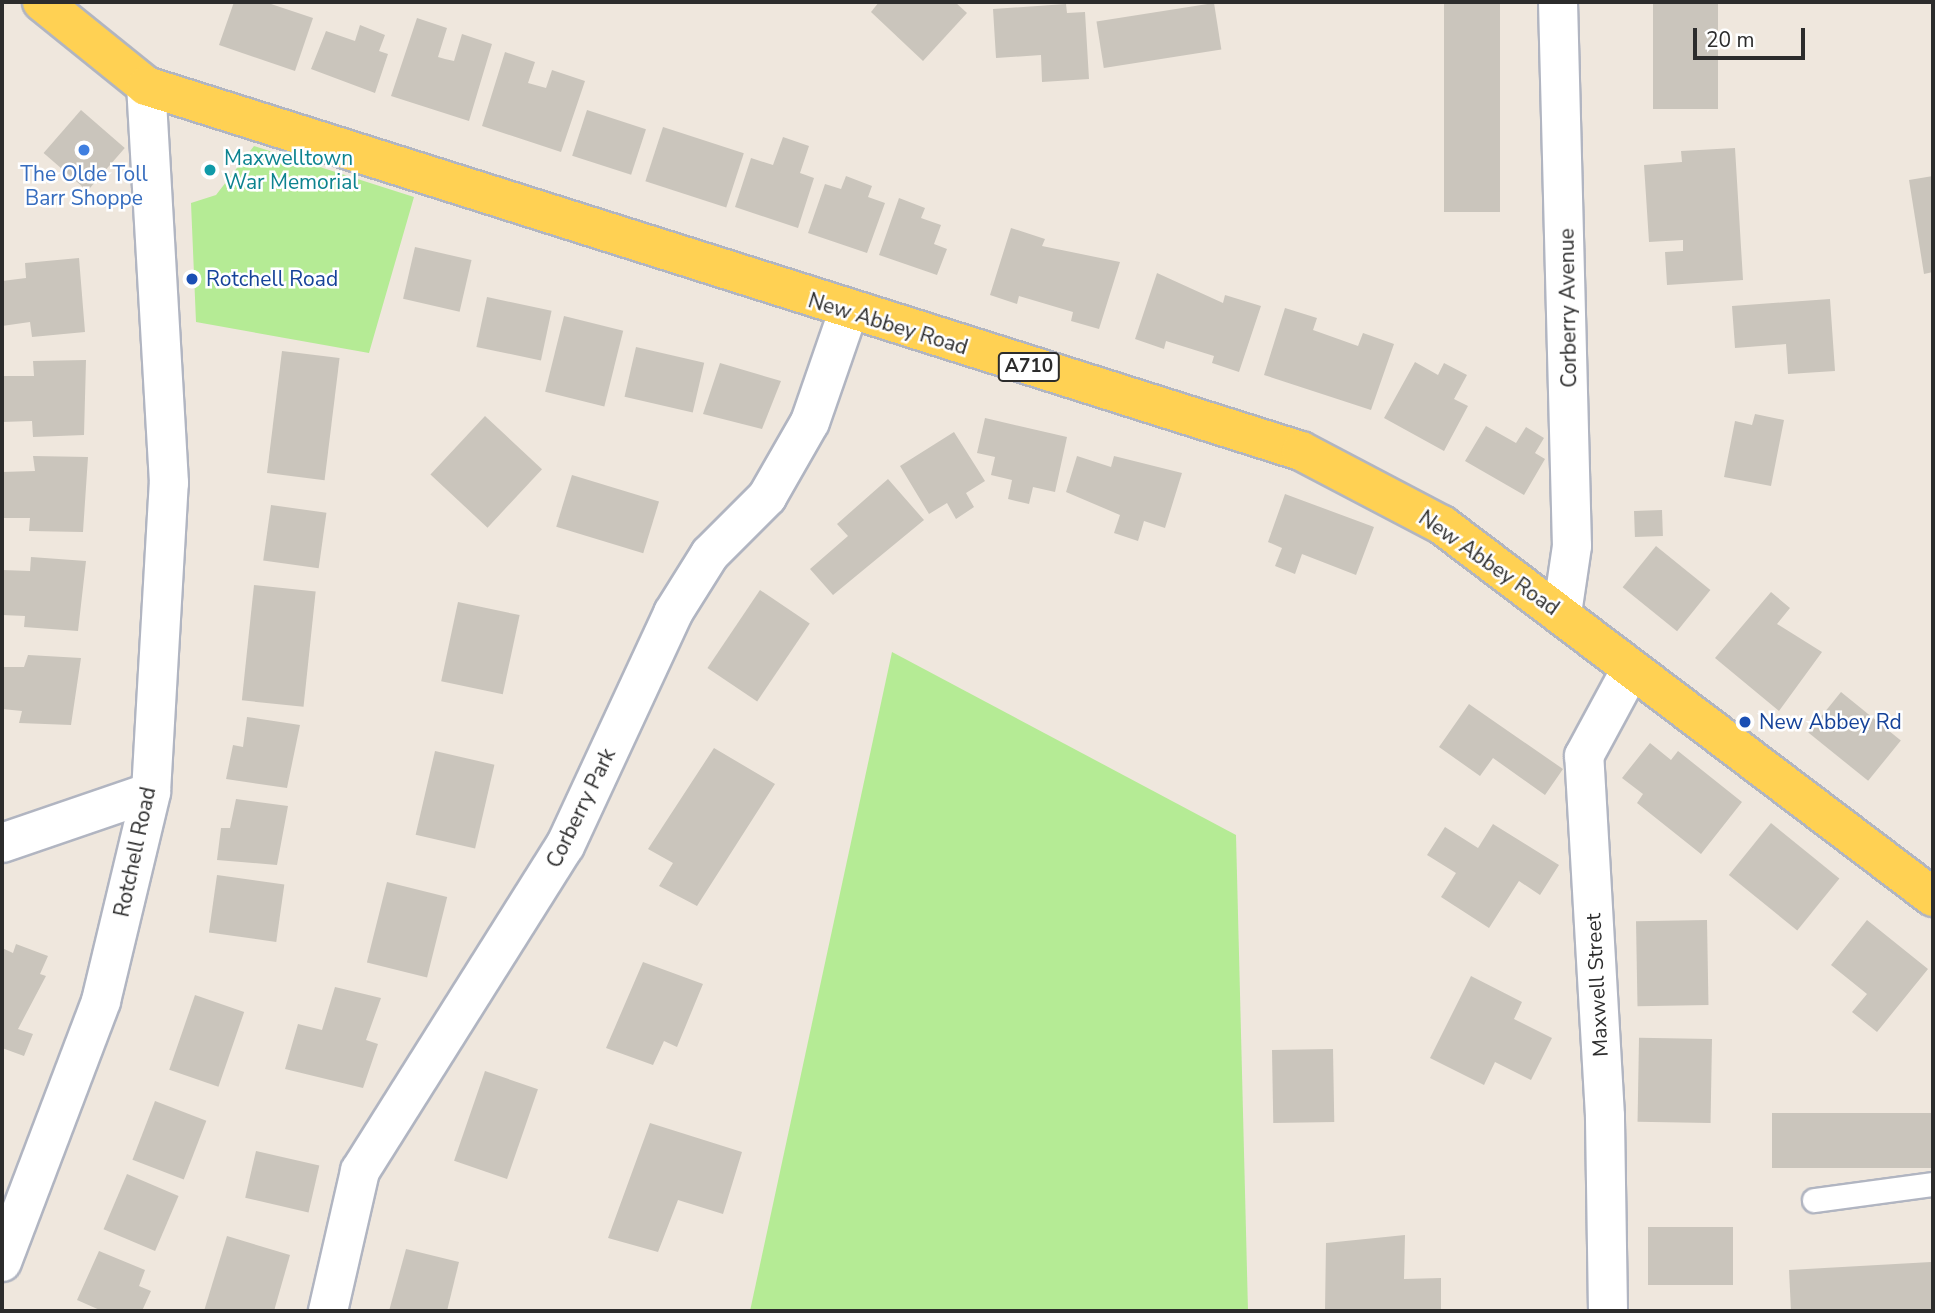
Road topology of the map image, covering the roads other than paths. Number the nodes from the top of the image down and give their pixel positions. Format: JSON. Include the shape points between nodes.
{"nodes":[{"id":1,"x":42,"y":2,"type":"edge"},
{"id":2,"x":1558,"y":2,"type":"edge"},
{"id":3,"x":146,"y":86,"type":"junction"},
{"id":4,"x":848,"y":312,"type":"junction"},
{"id":5,"x":1562,"y":614,"type":"junction"},
{"id":6,"x":1630,"y":671,"type":"junction"},
{"id":7,"x":151,"y":792,"type":"junction"},
{"id":8,"x":2,"y":843,"type":"edge"},
{"id":9,"x":1933,"y":897,"type":"edge"},
{"id":10,"x":1933,"y":1184,"type":"edge"},
{"id":11,"x":1814,"y":1200,"type":"dead end"},
{"id":12,"x":2,"y":1262,"type":"edge"},
{"id":13,"x":328,"y":1311,"type":"edge"},
{"id":14,"x":1608,"y":1311,"type":"edge"}],
"edges":[{"from":1,"to":3,"type":"main road","name":"New Abbey Road","number":"A710"},
{"from":2,"to":5,"type":"street","name":"Corberry Avenue","via":[[1572,546]]},
{"from":3,"to":4,"type":"main road","name":"New Abbey Road","number":"A710"},
{"from":3,"to":7,"type":"street","name":"Rotchell Road","via":[[169,483]]},
{"from":4,"to":5,"type":"main road","name":"New Abbey Road","number":"A710","via":[[1301,451],[1442,525]]},
{"from":4,"to":13,"type":"street","name":"Corberry Park","via":[[810,422],[767,497],[710,554],[673,613],[565,846],[360,1171]]},
{"from":5,"to":6,"type":"main road","name":"New Abbey Road","number":"A710"},
{"from":6,"to":9,"type":"main road","name":"New Abbey Road","number":"A710"},
{"from":6,"to":14,"type":"street","name":"Maxwell Street","via":[[1584,756],[1605,1116]]},
{"from":7,"to":8,"type":"street"},
{"from":7,"to":12,"type":"street","name":"Rotchell Road","via":[[101,1001]]},
{"from":10,"to":11,"type":"lane"}]}
